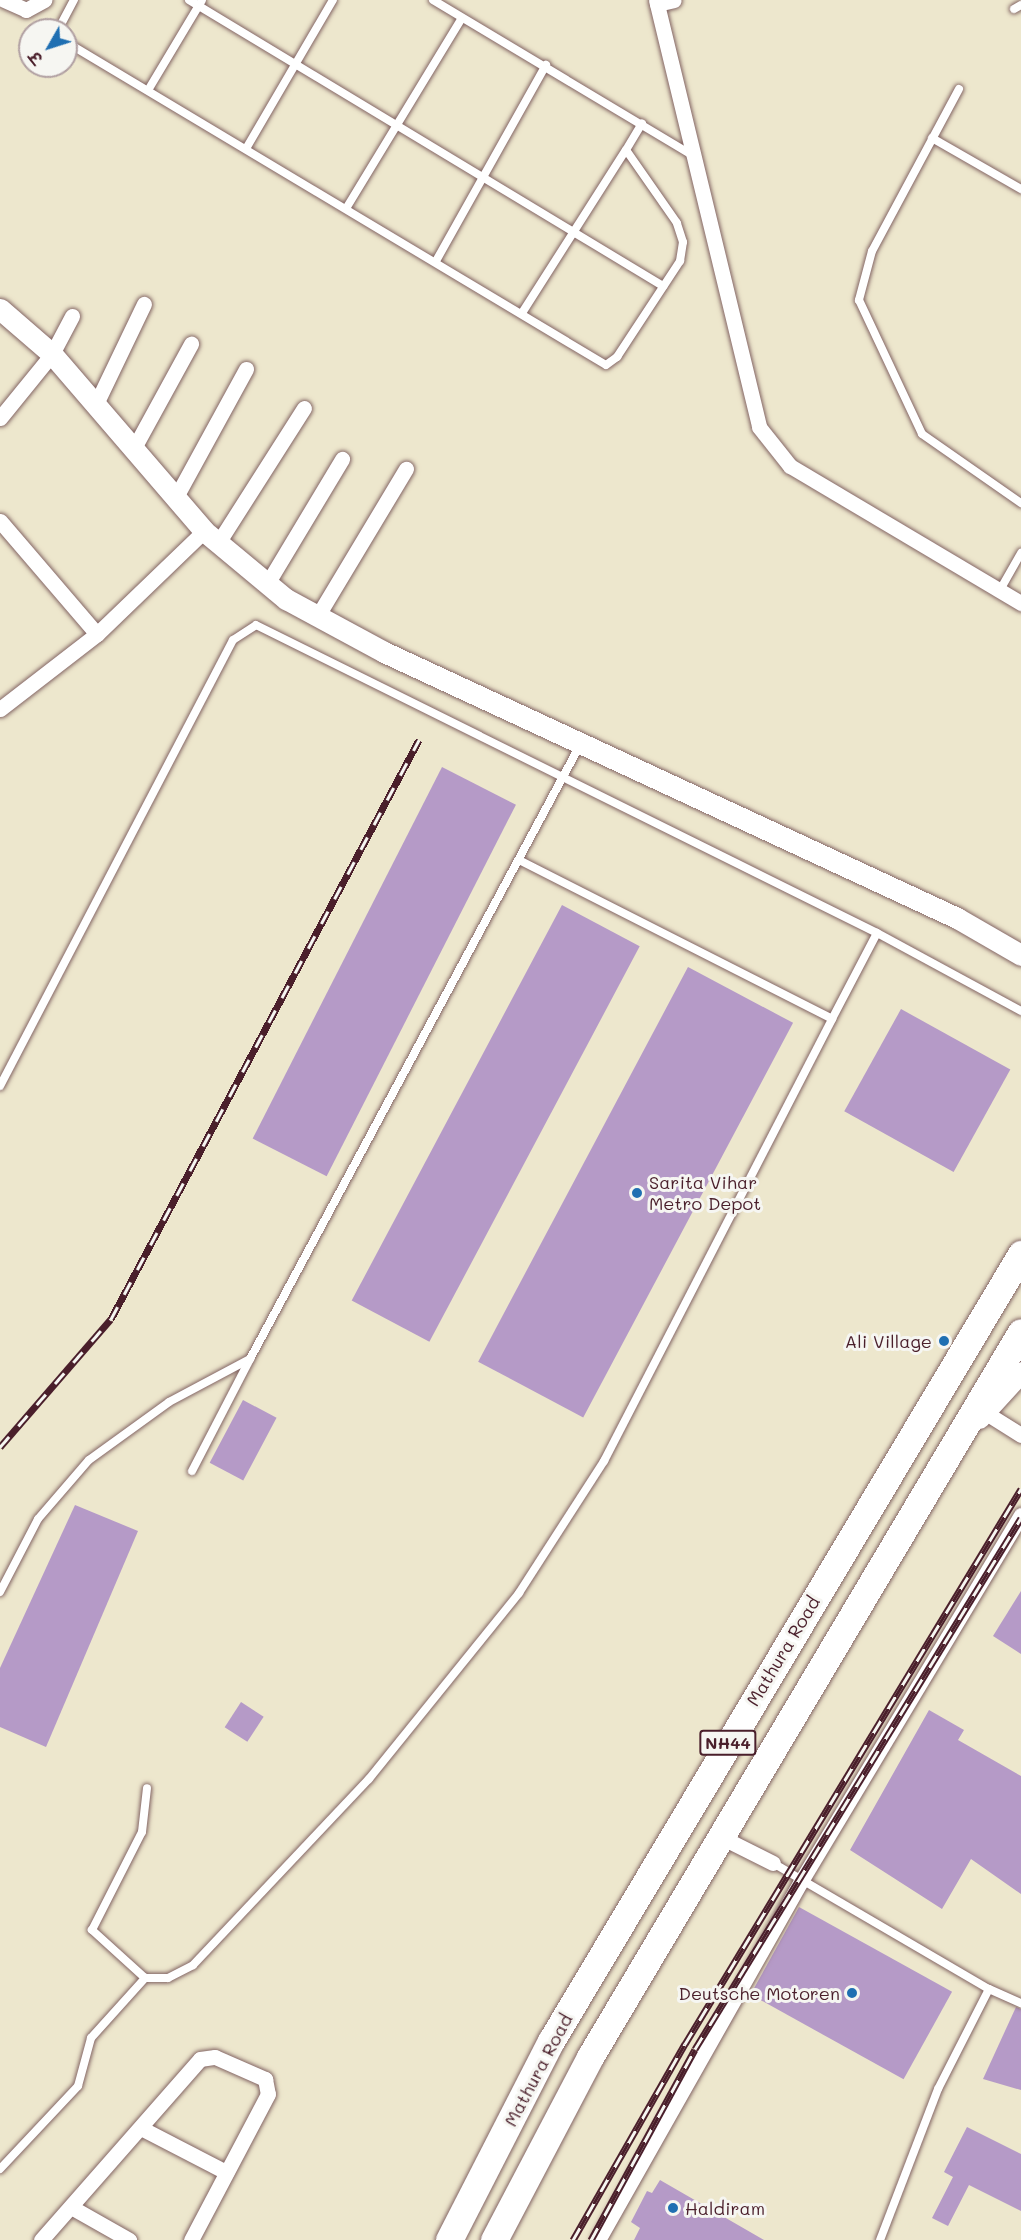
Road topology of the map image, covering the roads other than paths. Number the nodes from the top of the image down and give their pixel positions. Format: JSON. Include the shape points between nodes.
{"nodes":[{"id":1,"x":4,"y":0,"type":"edge"},
{"id":2,"x":44,"y":0,"type":"edge"},
{"id":3,"x":74,"y":0,"type":"edge"},
{"id":4,"x":189,"y":0,"type":"edge"},
{"id":5,"x":333,"y":0,"type":"edge"},
{"id":6,"x":433,"y":0,"type":"edge"},
{"id":7,"x":674,"y":0,"type":"edge"},
{"id":8,"x":657,"y":2,"type":"edge"},
{"id":9,"x":200,"y":3,"type":"edge"},
{"id":10,"x":64,"y":18,"type":"edge"},
{"id":11,"x":462,"y":18,"type":"junction"},
{"id":12,"x":78,"y":48,"type":"edge"},
{"id":13,"x":297,"y":64,"type":"junction"},
{"id":14,"x":546,"y":65,"type":"junction"},
{"id":15,"x":150,"y":87,"type":"junction"},
{"id":16,"x":959,"y":89,"type":"dead end"},
{"id":17,"x":398,"y":123,"type":"junction"},
{"id":18,"x":642,"y":123,"type":"junction"},
{"id":19,"x":932,"y":138,"type":"junction"},
{"id":20,"x":247,"y":147,"type":"junction"},
{"id":21,"x":626,"y":150,"type":"junction"},
{"id":22,"x":696,"y":158,"type":"junction"},
{"id":23,"x":486,"y":175,"type":"junction"},
{"id":24,"x":1021,"y":189,"type":"edge"},
{"id":25,"x":347,"y":207,"type":"junction"},
{"id":26,"x":574,"y":231,"type":"junction"},
{"id":27,"x":435,"y":261,"type":"junction"},
{"id":28,"x":663,"y":286,"type":"junction"},
{"id":29,"x":144,"y":304,"type":"dead end"},
{"id":30,"x":0,"y":309,"type":"edge"},
{"id":31,"x":522,"y":313,"type":"junction"},
{"id":32,"x":72,"y":316,"type":"dead end"},
{"id":33,"x":192,"y":344,"type":"dead end"},
{"id":34,"x":52,"y":354,"type":"junction"},
{"id":35,"x":246,"y":369,"type":"dead end"},
{"id":36,"x":96,"y":404,"type":"junction"},
{"id":37,"x":304,"y":408,"type":"dead end"},
{"id":38,"x":0,"y":418,"type":"edge"},
{"id":39,"x":134,"y":448,"type":"junction"},
{"id":40,"x":342,"y":459,"type":"dead end"},
{"id":41,"x":406,"y":469,"type":"dead end"},
{"id":42,"x":176,"y":497,"type":"junction"},
{"id":43,"x":1021,"y":503,"type":"edge"},
{"id":44,"x":0,"y":521,"type":"edge"},
{"id":45,"x":211,"y":537,"type":"junction"},
{"id":46,"x":1021,"y":553,"type":"edge"},
{"id":47,"x":267,"y":584,"type":"junction"},
{"id":48,"x":1000,"y":590,"type":"junction"},
{"id":49,"x":1021,"y":603,"type":"edge"},
{"id":50,"x":317,"y":617,"type":"junction"},
{"id":51,"x":97,"y":634,"type":"junction"},
{"id":52,"x":0,"y":708,"type":"edge"},
{"id":53,"x":580,"y":744,"type":"junction"},
{"id":54,"x":563,"y":779,"type":"junction"},
{"id":55,"x":521,"y":861,"type":"junction"},
{"id":56,"x":877,"y":933,"type":"junction"},
{"id":57,"x":1021,"y":955,"type":"edge"},
{"id":58,"x":1021,"y":1011,"type":"edge"},
{"id":59,"x":832,"y":1019,"type":"junction"},
{"id":60,"x":0,"y":1086,"type":"edge"},
{"id":61,"x":1021,"y":1254,"type":"edge"},
{"id":62,"x":1021,"y":1332,"type":"edge"},
{"id":63,"x":250,"y":1359,"type":"junction"},
{"id":64,"x":1021,"y":1372,"type":"edge"},
{"id":65,"x":980,"y":1409,"type":"junction"},
{"id":66,"x":1021,"y":1435,"type":"edge"},
{"id":67,"x":192,"y":1471,"type":"dead end"},
{"id":68,"x":1021,"y":1515,"type":"edge"},
{"id":69,"x":0,"y":1592,"type":"edge"},
{"id":70,"x":147,"y":1788,"type":"dead end"},
{"id":71,"x":721,"y":1837,"type":"junction"},
{"id":72,"x":773,"y":1863,"type":"joint"},
{"id":73,"x":801,"y":1881,"type":"junction"},
{"id":74,"x":145,"y":1978,"type":"junction"},
{"id":75,"x":989,"y":1989,"type":"junction"},
{"id":76,"x":1021,"y":2003,"type":"edge"},
{"id":77,"x":141,"y":2128,"type":"junction"},
{"id":78,"x":0,"y":2169,"type":"edge"},
{"id":79,"x":226,"y":2172,"type":"junction"},
{"id":80,"x":70,"y":2207,"type":"junction"},
{"id":81,"x":41,"y":2240,"type":"edge"},
{"id":82,"x":129,"y":2240,"type":"edge"},
{"id":83,"x":192,"y":2240,"type":"edge"},
{"id":84,"x":449,"y":2240,"type":"edge"},
{"id":85,"x":494,"y":2240,"type":"edge"},
{"id":86,"x":598,"y":2240,"type":"edge"},
{"id":87,"x":880,"y":2240,"type":"edge"}],
"edges":[{"from":1,"to":2,"type":"street","via":[[26,10]]},
{"from":3,"to":10,"type":"lane"},
{"from":4,"to":9,"type":"lane"},
{"from":5,"to":13,"type":"lane"},
{"from":6,"to":11,"type":"lane"},
{"from":7,"to":8,"type":"street"},
{"from":8,"to":22,"type":"street"},
{"from":9,"to":13,"type":"lane"},
{"from":9,"to":15,"type":"lane"},
{"from":11,"to":14,"type":"lane"},
{"from":11,"to":17,"type":"lane"},
{"from":12,"to":15,"type":"lane"},
{"from":13,"to":17,"type":"lane"},
{"from":13,"to":20,"type":"lane"},
{"from":14,"to":18,"type":"lane"},
{"from":14,"to":23,"type":"lane"},
{"from":15,"to":20,"type":"lane"},
{"from":16,"to":19,"type":"lane"},
{"from":17,"to":23,"type":"lane"},
{"from":17,"to":25,"type":"lane"},
{"from":18,"to":21,"type":"lane"},
{"from":18,"to":22,"type":"lane"},
{"from":19,"to":24,"type":"lane"},
{"from":19,"to":43,"type":"lane","via":[[872,251],[859,290],[861,311],[922,434]]},
{"from":20,"to":25,"type":"lane"},
{"from":21,"to":26,"type":"lane"},
{"from":21,"to":28,"type":"lane","via":[[677,223],[683,242],[680,261]]},
{"from":22,"to":48,"type":"street","via":[[759,427],[770,445],[790,466]]},
{"from":23,"to":26,"type":"lane"},
{"from":23,"to":27,"type":"lane"},
{"from":25,"to":27,"type":"lane"},
{"from":26,"to":28,"type":"lane"},
{"from":26,"to":31,"type":"lane"},
{"from":27,"to":31,"type":"lane"},
{"from":28,"to":31,"type":"lane","via":[[606,364]]},
{"from":29,"to":36,"type":"street"},
{"from":30,"to":34,"type":"street"},
{"from":32,"to":34,"type":"street"},
{"from":33,"to":39,"type":"street"},
{"from":34,"to":36,"type":"street"},
{"from":34,"to":38,"type":"street"},
{"from":35,"to":42,"type":"street"},
{"from":36,"to":39,"type":"street"},
{"from":37,"to":45,"type":"street"},
{"from":39,"to":42,"type":"street"},
{"from":40,"to":47,"type":"street"},
{"from":41,"to":50,"type":"street"},
{"from":42,"to":45,"type":"street"},
{"from":44,"to":51,"type":"street"},
{"from":45,"to":47,"type":"street"},
{"from":45,"to":51,"type":"street"},
{"from":46,"to":48,"type":"lane"},
{"from":47,"to":50,"type":"street"},
{"from":48,"to":49,"type":"street"},
{"from":50,"to":53,"type":"street"},
{"from":51,"to":52,"type":"street"},
{"from":53,"to":54,"type":"lane"},
{"from":53,"to":57,"type":"street","via":[[957,918]]},
{"from":54,"to":55,"type":"lane"},
{"from":54,"to":56,"type":"lane"},
{"from":54,"to":60,"type":"lane","via":[[266,628],[247,626],[233,640]]},
{"from":55,"to":59,"type":"lane"},
{"from":55,"to":63,"type":"lane"},
{"from":56,"to":58,"type":"lane"},
{"from":56,"to":59,"type":"lane"},
{"from":59,"to":74,"type":"lane","via":[[604,1461],[519,1593],[369,1779],[193,1965],[168,1978]]},
{"from":61,"to":84,"type":"highway","name":"Mathura Road","number":"NH44","via":[[551,2041]]},
{"from":62,"to":65,"type":"highway","number":"NH44"},
{"from":63,"to":67,"type":"lane"},
{"from":63,"to":69,"type":"lane","via":[[169,1402],[89,1460],[39,1519]]},
{"from":64,"to":65,"type":"street"},
{"from":65,"to":66,"type":"street"},
{"from":65,"to":71,"type":"highway","number":"NH44","via":[[950,1450]]},
{"from":68,"to":73,"type":"street"},
{"from":70,"to":74,"type":"lane","via":[[142,1832],[92,1930]]},
{"from":71,"to":72,"type":"street"},
{"from":71,"to":85,"type":"highway","number":"NH44","via":[[590,2057]]},
{"from":72,"to":73,"type":"lane"},
{"from":73,"to":75,"type":"lane"},
{"from":73,"to":86,"type":"street"},
{"from":74,"to":78,"type":"lane","via":[[91,2038],[78,2086]]},
{"from":75,"to":76,"type":"lane"},
{"from":75,"to":87,"type":"lane","via":[[938,2089]]},
{"from":77,"to":79,"type":"street"},
{"from":77,"to":79,"type":"street","via":[[200,2059],[215,2057],[265,2079],[268,2094]]},
{"from":77,"to":80,"type":"street"},
{"from":79,"to":83,"type":"street"},
{"from":80,"to":81,"type":"street"},
{"from":80,"to":82,"type":"street"}]}
